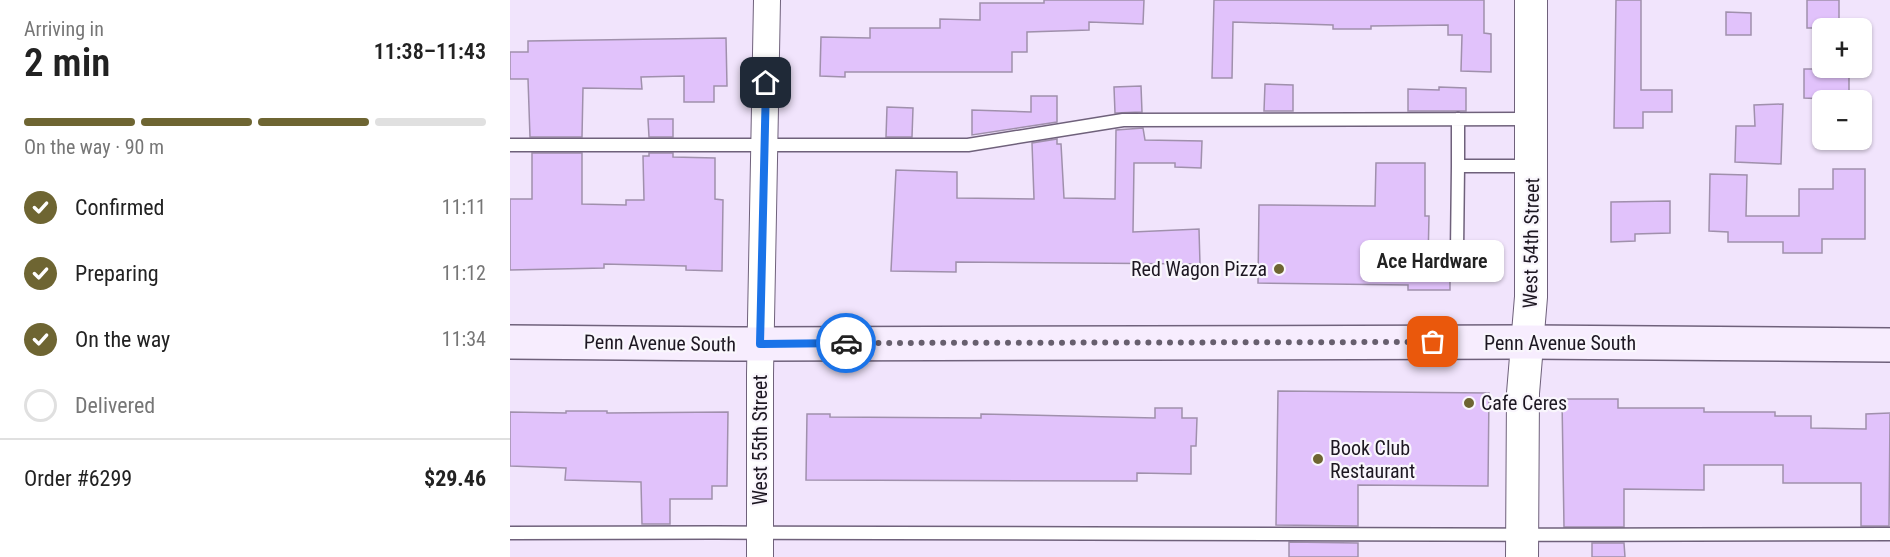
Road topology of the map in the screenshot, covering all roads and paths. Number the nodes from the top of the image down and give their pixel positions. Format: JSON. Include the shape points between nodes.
{"nodes":[{"id":1,"x":767,"y":0,"type":"edge"},
{"id":2,"x":1532,"y":0,"type":"edge"},
{"id":3,"x":1458,"y":119,"type":"junction"},
{"id":4,"x":1532,"y":119,"type":"junction"},
{"id":5,"x":510,"y":145,"type":"edge"},
{"id":6,"x":766,"y":145,"type":"junction"},
{"id":7,"x":1458,"y":166,"type":"junction"},
{"id":8,"x":1532,"y":166,"type":"junction"},
{"id":9,"x":1457,"y":250,"type":"dead end"},
{"id":10,"x":510,"y":342,"type":"edge"},
{"id":11,"x":1529,"y":342,"type":"junction"},
{"id":12,"x":760,"y":344,"type":"junction"},
{"id":13,"x":1890,"y":345,"type":"edge"},
{"id":14,"x":760,"y":532,"type":"junction"},
{"id":15,"x":510,"y":533,"type":"edge"},
{"id":16,"x":1890,"y":534,"type":"edge"},
{"id":17,"x":1522,"y":547,"type":"edge"},
{"id":18,"x":760,"y":557,"type":"edge"}],
"edges":[{"from":1,"to":6,"type":"street","name":"West 55th Street"},
{"from":2,"to":4,"type":"street","name":"West 54th Street"},
{"from":3,"to":4,"type":"lane"},
{"from":3,"to":6,"type":"lane","via":[[1123,120],[968,145]]},
{"from":3,"to":7,"type":"lane"},
{"from":4,"to":8,"type":"street","name":"West 54th Street"},
{"from":5,"to":6,"type":"lane"},
{"from":6,"to":12,"type":"street","name":"West 55th Street"},
{"from":7,"to":8,"type":"lane"},
{"from":7,"to":9,"type":"lane"},
{"from":8,"to":11,"type":"street","name":"West 54th Street"},
{"from":10,"to":12,"type":"main road","name":"Penn Avenue South"},
{"from":11,"to":12,"type":"main road","name":"Penn Avenue South"},
{"from":11,"to":13,"type":"main road","name":"Penn Avenue South"},
{"from":11,"to":17,"type":"street","name":"West 54th Street","via":[[1523,393]]},
{"from":12,"to":14,"type":"street","name":"West 55th Street"},
{"from":14,"to":15,"type":"lane"},
{"from":14,"to":17,"type":"lane"},
{"from":14,"to":18,"type":"street","name":"West 55th Street"},
{"from":16,"to":17,"type":"lane"}]}
